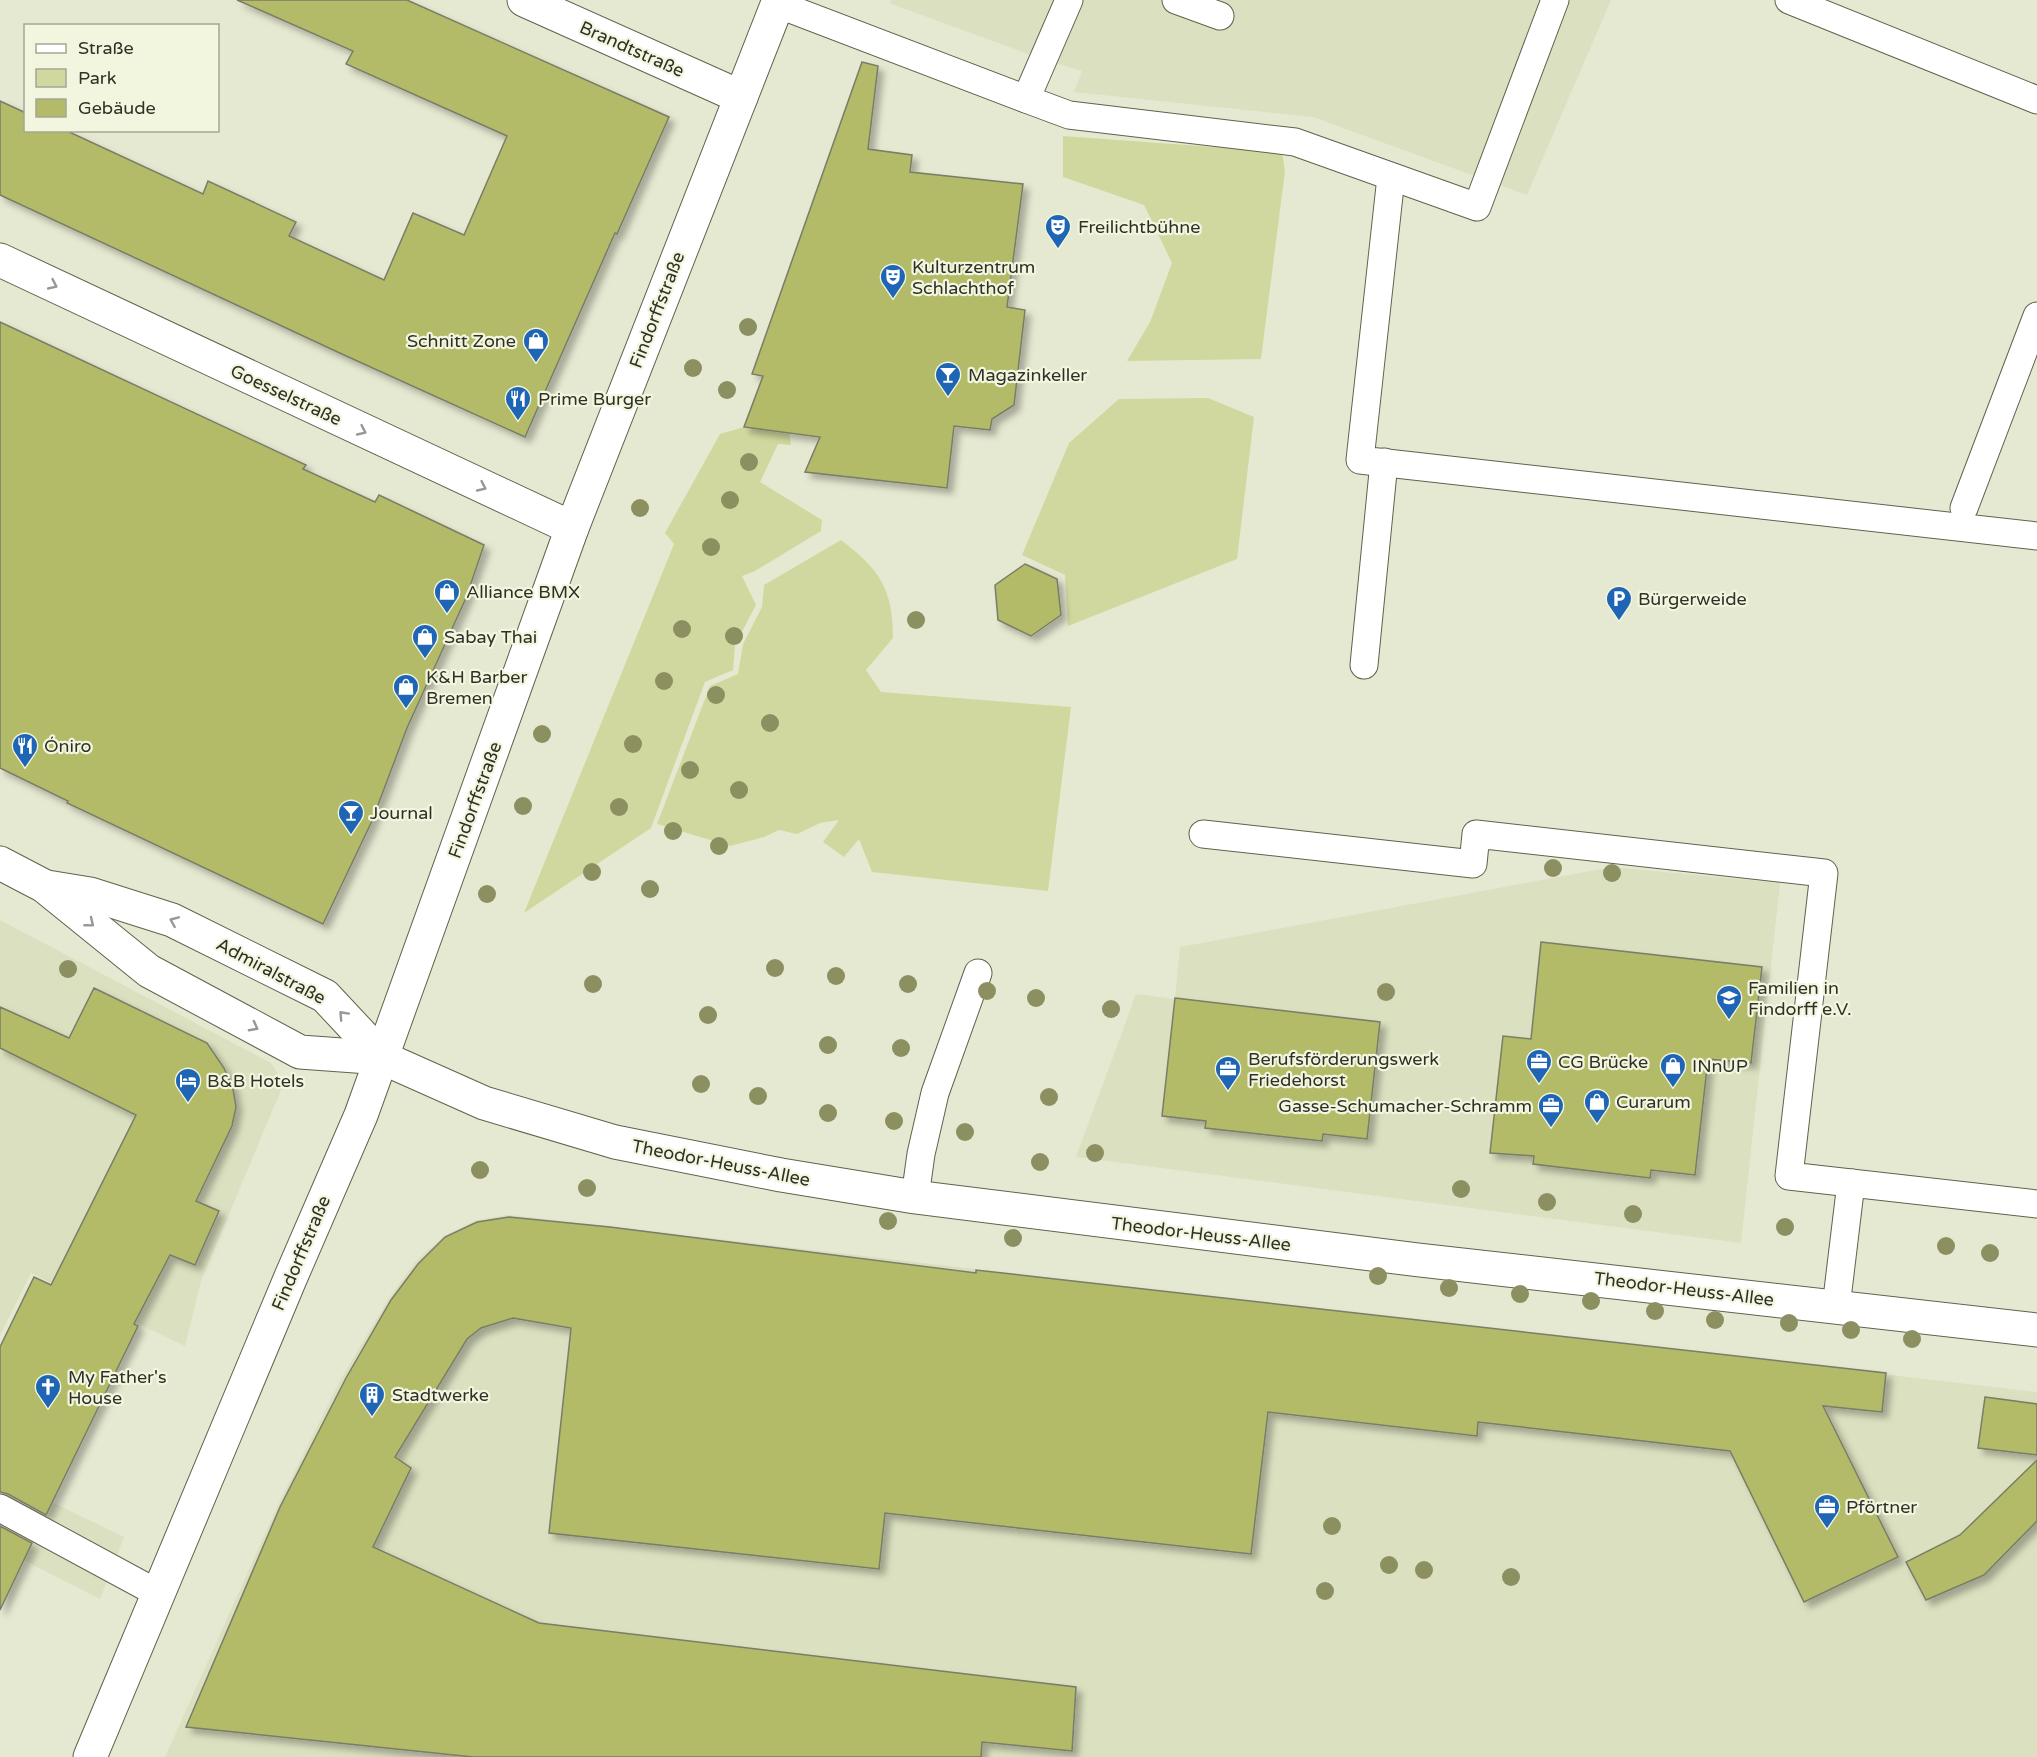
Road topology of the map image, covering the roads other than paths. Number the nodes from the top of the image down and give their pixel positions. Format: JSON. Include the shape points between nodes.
{"nodes":[{"id":1,"x":524,"y":0,"type":"edge"},
{"id":2,"x":1069,"y":0,"type":"edge"},
{"id":3,"x":1176,"y":0,"type":"edge"},
{"id":4,"x":1555,"y":0,"type":"edge"},
{"id":5,"x":1789,"y":0,"type":"edge"},
{"id":6,"x":778,"y":2,"type":"edge"},
{"id":7,"x":1220,"y":16,"type":"dead end"},
{"id":8,"x":741,"y":97,"type":"junction"},
{"id":9,"x":1026,"y":99,"type":"junction"},
{"id":10,"x":2037,"y":100,"type":"edge"},
{"id":11,"x":1392,"y":177,"type":"junction"},
{"id":12,"x":0,"y":260,"type":"edge"},
{"id":13,"x":2037,"y":316,"type":"edge"},
{"id":14,"x":1384,"y":462,"type":"junction"},
{"id":15,"x":1964,"y":508,"type":"dead end"},
{"id":16,"x":572,"y":528,"type":"junction"},
{"id":17,"x":2037,"y":536,"type":"edge"},
{"id":18,"x":1364,"y":665,"type":"dead end"},
{"id":19,"x":1203,"y":834,"type":"dead end"},
{"id":20,"x":0,"y":863,"type":"edge"},
{"id":21,"x":44,"y":886,"type":"junction"},
{"id":22,"x":978,"y":973,"type":"dead end"},
{"id":23,"x":383,"y":1058,"type":"junction"},
{"id":24,"x":1851,"y":1183,"type":"junction"},
{"id":25,"x":915,"y":1197,"type":"junction"},
{"id":26,"x":2037,"y":1204,"type":"edge"},
{"id":27,"x":1836,"y":1307,"type":"junction"},
{"id":28,"x":2037,"y":1330,"type":"edge"},
{"id":29,"x":0,"y":1508,"type":"edge"},
{"id":30,"x":159,"y":1594,"type":"junction"},
{"id":31,"x":90,"y":1757,"type":"edge"}],
"edges":[{"from":1,"to":8,"type":"street","name":"Brandtstraße"},
{"from":2,"to":9,"type":"lane"},
{"from":3,"to":7,"type":"lane"},
{"from":4,"to":11,"type":"lane","via":[[1477,207]]},
{"from":5,"to":10,"type":"lane"},
{"from":6,"to":8,"type":"street","name":"Findorffstraße"},
{"from":6,"to":9,"type":"lane"},
{"from":8,"to":16,"type":"street","name":"Findorffstraße"},
{"from":9,"to":11,"type":"lane","via":[[1069,115],[1295,142]]},
{"from":11,"to":14,"type":"lane","via":[[1360,460]]},
{"from":12,"to":16,"type":"street","name":"Goesselstraße","one_way":true},
{"from":13,"to":15,"type":"lane"},
{"from":14,"to":17,"type":"lane"},
{"from":14,"to":18,"type":"lane"},
{"from":16,"to":23,"type":"street","name":"Findorffstraße"},
{"from":19,"to":24,"type":"lane","via":[[1473,864],[1476,834],[1824,873],[1789,1176]]},
{"from":20,"to":21,"type":"street","name":"Admiralstraße"},
{"from":23,"to":21,"type":"street","name":"Admiralstraße","one_way":true,"via":[[325,996],[172,920],[90,894]]},
{"from":21,"to":23,"type":"street","name":"Admiralstraße","one_way":true,"via":[[149,971],[300,1052]]},
{"from":22,"to":25,"type":"lane","via":[[935,1093]]},
{"from":23,"to":25,"type":"street","name":"Theodor-Heuss-Allee","via":[[484,1103],[615,1142]]},
{"from":23,"to":30,"type":"street","name":"Findorffstraße"},
{"from":24,"to":26,"type":"lane"},
{"from":24,"to":27,"type":"lane"},
{"from":25,"to":27,"type":"street","name":"Theodor-Heuss-Allee"},
{"from":27,"to":28,"type":"street","name":"Theodor-Heuss-Allee"},
{"from":29,"to":30,"type":"lane"},
{"from":30,"to":31,"type":"street","name":"Findorffstraße"}]}
